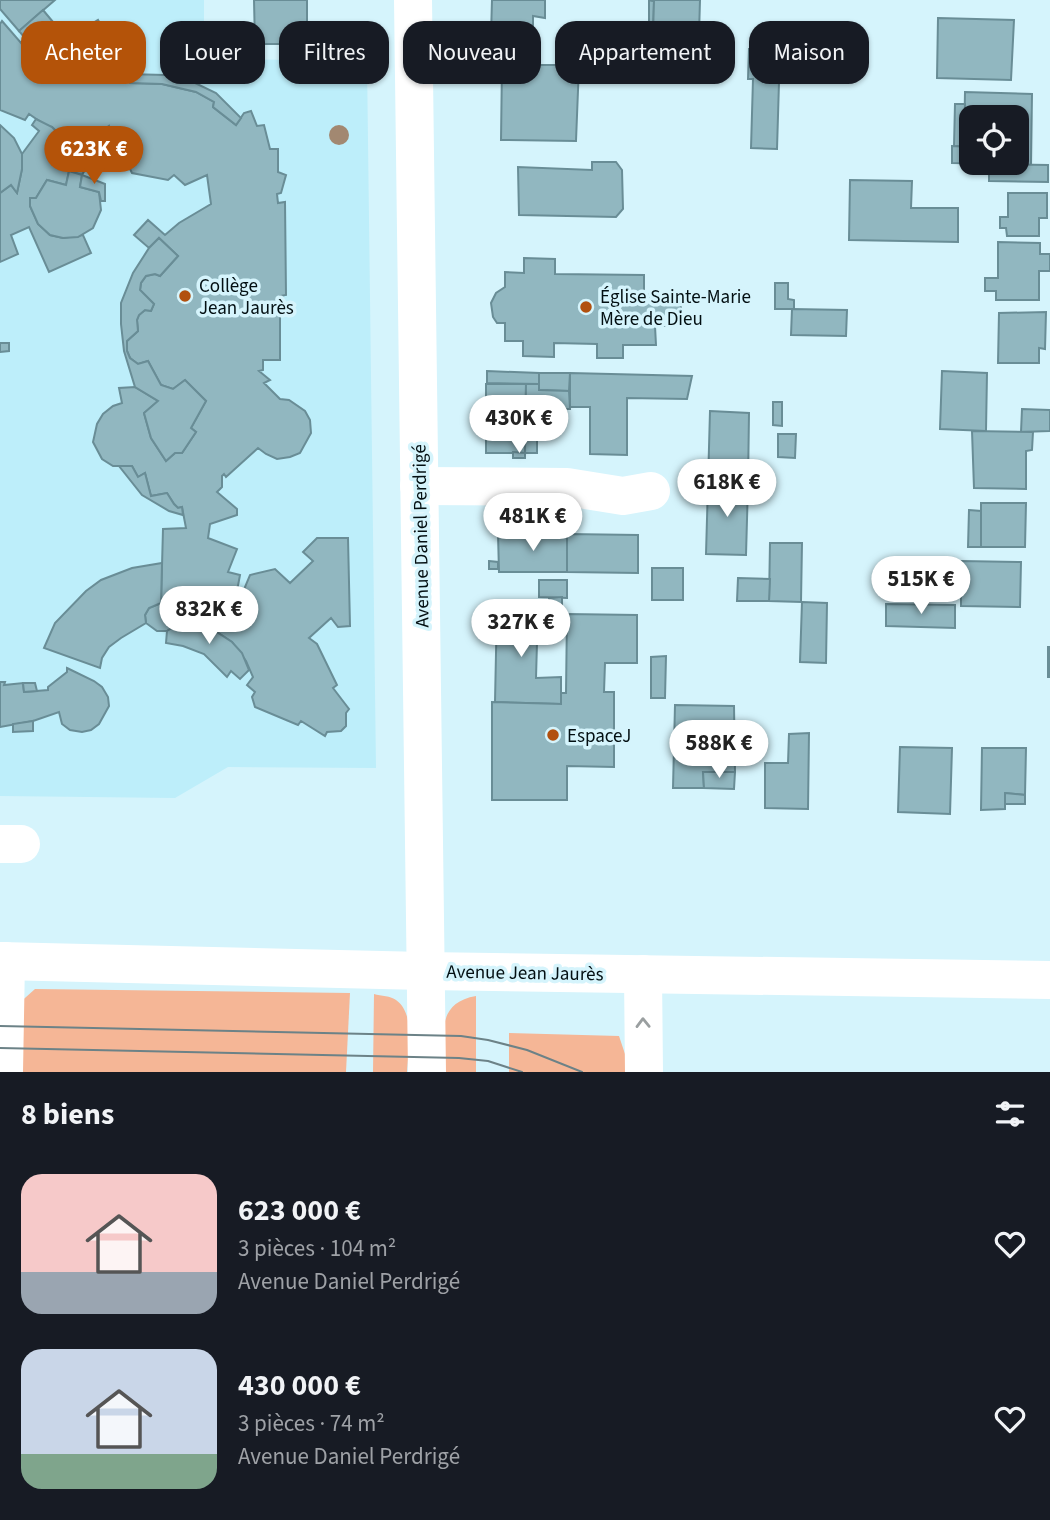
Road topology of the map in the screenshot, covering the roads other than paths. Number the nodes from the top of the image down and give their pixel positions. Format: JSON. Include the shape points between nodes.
{"nodes":[{"id":1,"x":413,"y":0,"type":"edge"},
{"id":2,"x":419,"y":486,"type":"junction"},
{"id":3,"x":651,"y":491,"type":"dead end"},
{"id":4,"x":3,"y":961,"type":"edge"},
{"id":5,"x":425,"y":971,"type":"junction"},
{"id":6,"x":643,"y":974,"type":"junction"},
{"id":7,"x":1050,"y":980,"type":"edge"},
{"id":8,"x":4,"y":1072,"type":"edge"},
{"id":9,"x":427,"y":1072,"type":"edge"},
{"id":10,"x":644,"y":1072,"type":"edge"}],
"edges":[{"from":1,"to":2,"type":"street","name":"Avenue Daniel Perdrigé"},
{"from":2,"to":3,"type":"street","via":[[567,487],[623,496]]},
{"from":2,"to":5,"type":"street","name":"Avenue Daniel Perdrigé"},
{"from":4,"to":5,"type":"street","name":"Avenue Jean Jaurès"},
{"from":4,"to":8,"type":"street"},
{"from":5,"to":6,"type":"street","name":"Avenue Jean Jaurès"},
{"from":5,"to":9,"type":"street","name":"Avenue Daniel Perdrigé"},
{"from":6,"to":7,"type":"street","name":"Avenue Jean Jaurès"},
{"from":10,"to":6,"type":"street","one_way":true}]}
